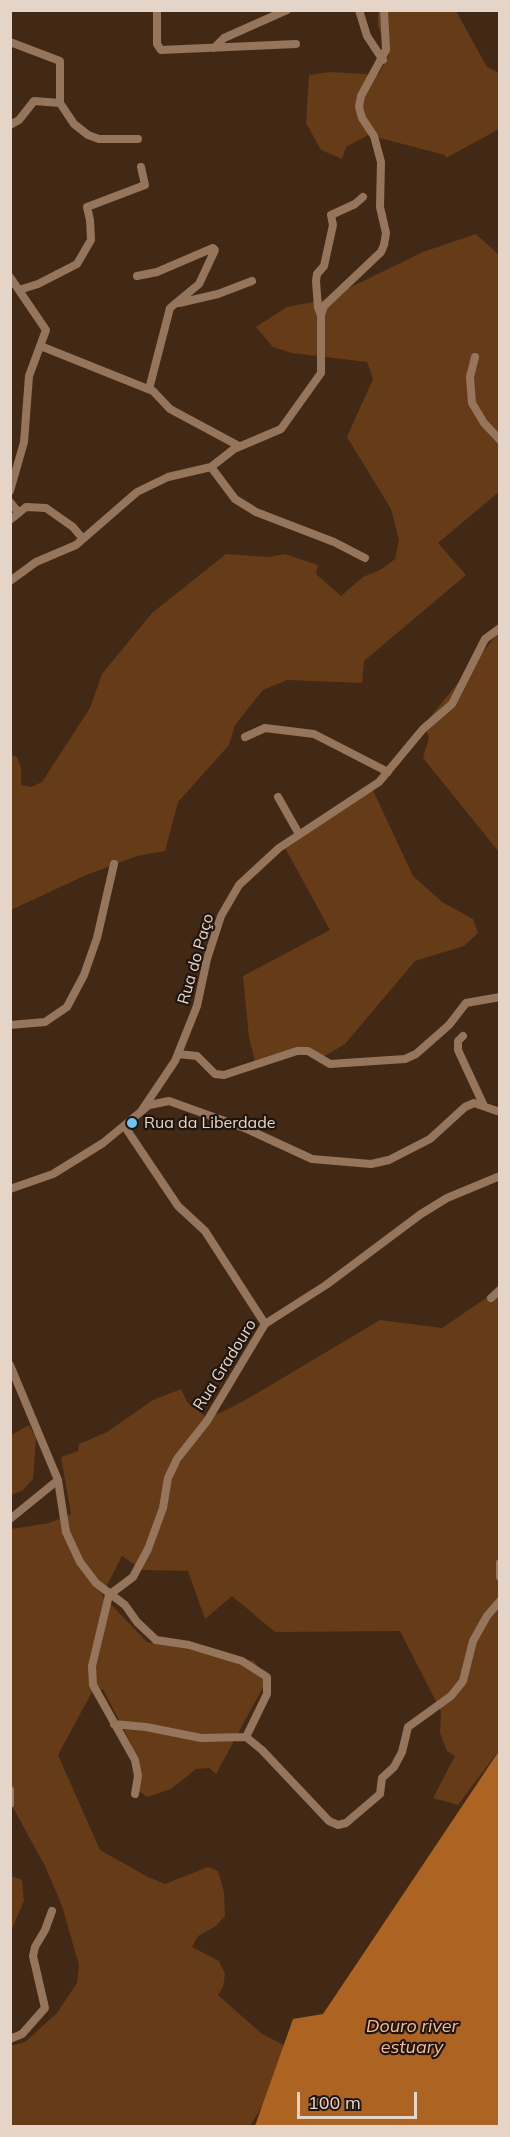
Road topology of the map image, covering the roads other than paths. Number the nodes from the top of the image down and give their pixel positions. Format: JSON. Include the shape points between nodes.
{"nodes":[{"id":1,"x":157,"y":10,"type":"edge"},
{"id":2,"x":286,"y":10,"type":"edge"},
{"id":3,"x":358,"y":10,"type":"edge"},
{"id":4,"x":384,"y":10,"type":"edge"},
{"id":5,"x":10,"y":42,"type":"edge"},
{"id":6,"x":296,"y":44,"type":"dead end"},
{"id":7,"x":213,"y":48,"type":"junction"},
{"id":8,"x":383,"y":60,"type":"junction"},
{"id":9,"x":60,"y":104,"type":"junction"},
{"id":10,"x":10,"y":125,"type":"edge"},
{"id":11,"x":138,"y":139,"type":"dead end"},
{"id":12,"x":141,"y":167,"type":"dead end"},
{"id":13,"x":363,"y":196,"type":"dead end"},
{"id":14,"x":137,"y":276,"type":"dead end"},
{"id":15,"x":10,"y":277,"type":"edge"},
{"id":16,"x":252,"y":281,"type":"dead end"},
{"id":17,"x":19,"y":290,"type":"junction"},
{"id":18,"x":175,"y":304,"type":"junction"},
{"id":19,"x":321,"y":315,"type":"junction"},
{"id":20,"x":43,"y":346,"type":"junction"},
{"id":21,"x":475,"y":357,"type":"dead end"},
{"id":22,"x":148,"y":390,"type":"junction"},
{"id":23,"x":500,"y":440,"type":"edge"},
{"id":24,"x":239,"y":446,"type":"junction"},
{"id":25,"x":211,"y":467,"type":"junction"},
{"id":26,"x":10,"y":491,"type":"edge"},
{"id":27,"x":10,"y":502,"type":"edge"},
{"id":28,"x":19,"y":513,"type":"junction"},
{"id":29,"x":10,"y":520,"type":"edge"},
{"id":30,"x":83,"y":539,"type":"junction"},
{"id":31,"x":365,"y":558,"type":"dead end"},
{"id":32,"x":10,"y":582,"type":"edge"},
{"id":33,"x":500,"y":628,"type":"edge"},
{"id":34,"x":244,"y":737,"type":"dead end"},
{"id":35,"x":388,"y":772,"type":"junction"},
{"id":36,"x":278,"y":797,"type":"dead end"},
{"id":37,"x":299,"y":834,"type":"junction"},
{"id":38,"x":114,"y":864,"type":"dead end"},
{"id":39,"x":500,"y":997,"type":"edge"},
{"id":40,"x":10,"y":1025,"type":"edge"},
{"id":41,"x":463,"y":1036,"type":"dead end"},
{"id":42,"x":178,"y":1054,"type":"junction"},
{"id":43,"x":484,"y":1106,"type":"junction"},
{"id":44,"x":142,"y":1110,"type":"junction"},
{"id":45,"x":500,"y":1112,"type":"edge"},
{"id":46,"x":125,"y":1127,"type":"junction"},
{"id":47,"x":500,"y":1176,"type":"edge"},
{"id":48,"x":10,"y":1190,"type":"edge"},
{"id":49,"x":500,"y":1290,"type":"edge"},
{"id":50,"x":491,"y":1298,"type":"dead end"},
{"id":51,"x":265,"y":1324,"type":"junction"},
{"id":52,"x":10,"y":1365,"type":"edge"},
{"id":53,"x":58,"y":1480,"type":"junction"},
{"id":54,"x":10,"y":1519,"type":"edge"},
{"id":55,"x":500,"y":1563,"type":"edge"},
{"id":56,"x":500,"y":1577,"type":"edge"},
{"id":57,"x":109,"y":1595,"type":"junction"},
{"id":58,"x":500,"y":1601,"type":"edge"},
{"id":59,"x":114,"y":1724,"type":"junction"},
{"id":60,"x":246,"y":1737,"type":"junction"},
{"id":61,"x":10,"y":1790,"type":"edge"},
{"id":62,"x":135,"y":1794,"type":"dead end"},
{"id":63,"x":10,"y":1804,"type":"edge"},
{"id":64,"x":52,"y":1911,"type":"dead end"},
{"id":65,"x":10,"y":2039,"type":"edge"}],
"edges":[{"from":1,"to":7,"type":"street","via":[[157,44],[161,50]]},
{"from":2,"to":7,"type":"street","via":[[224,38]]},
{"from":3,"to":8,"type":"street","via":[[367,36]]},
{"from":4,"to":8,"type":"street"},
{"from":5,"to":9,"type":"street","via":[[60,61]]},
{"from":6,"to":7,"type":"street"},
{"from":8,"to":19,"type":"street","via":[[359,107],[374,136],[381,162],[384,245],[324,306]]},
{"from":9,"to":10,"type":"street","via":[[34,101]]},
{"from":9,"to":11,"type":"street","via":[[74,124],[88,135],[99,139]]},
{"from":12,"to":17,"type":"street","via":[[145,185],[87,207],[91,240],[77,264]]},
{"from":13,"to":19,"type":"street","via":[[355,204],[331,214],[333,225],[324,266],[316,281]]},
{"from":14,"to":18,"type":"street","via":[[213,248],[199,284]]},
{"from":15,"to":17,"type":"street"},
{"from":16,"to":18,"type":"street"},
{"from":17,"to":20,"type":"street","via":[[45,325]]},
{"from":18,"to":22,"type":"street","via":[[164,323]]},
{"from":19,"to":24,"type":"street","via":[[321,374],[287,424]]},
{"from":20,"to":22,"type":"street"},
{"from":20,"to":26,"type":"street","via":[[29,376],[24,442]]},
{"from":21,"to":23,"type":"street","via":[[470,377],[472,403]]},
{"from":22,"to":24,"type":"street","via":[[170,409]]},
{"from":24,"to":25,"type":"street"},
{"from":25,"to":30,"type":"street","via":[[168,477],[136,492]]},
{"from":25,"to":31,"type":"street","via":[[235,499],[256,512]]},
{"from":27,"to":28,"type":"street"},
{"from":28,"to":29,"type":"street"},
{"from":28,"to":30,"type":"street","via":[[26,507],[46,508]]},
{"from":30,"to":32,"type":"street","via":[[70,549],[36,562]]},
{"from":33,"to":35,"type":"street","name":"Rua do Paço","via":[[485,639],[452,704],[423,729]]},
{"from":34,"to":35,"type":"street","via":[[265,728],[314,734]]},
{"from":35,"to":37,"type":"street","name":"Rua do Paço","via":[[379,782]]},
{"from":36,"to":37,"type":"street"},
{"from":37,"to":42,"type":"street","name":"Rua do Paço","via":[[262,861],[239,885],[221,916],[197,1006]]},
{"from":38,"to":40,"type":"street","via":[[97,938],[67,1007],[45,1022]]},
{"from":39,"to":42,"type":"street","via":[[466,1003],[449,1025],[405,1059],[330,1064],[308,1051],[297,1051],[224,1075],[215,1074],[197,1056]]},
{"from":41,"to":43,"type":"street","via":[[458,1050]]},
{"from":42,"to":44,"type":"street","name":"Rua do Paço"},
{"from":43,"to":44,"type":"street","via":[[474,1103],[465,1107],[430,1139],[371,1164],[312,1159],[169,1101]]},
{"from":43,"to":45,"type":"street"},
{"from":44,"to":46,"type":"street","name":"Rua do Paço"},
{"from":46,"to":48,"type":"street","name":"Rua do Paço","via":[[53,1174]]},
{"from":46,"to":51,"type":"street","via":[[178,1206],[205,1231]]},
{"from":47,"to":51,"type":"street","name":"Rua Gradouro","via":[[447,1198],[421,1214],[326,1286]]},
{"from":49,"to":50,"type":"street"},
{"from":51,"to":57,"type":"street","name":"Rua Gradouro","via":[[207,1421],[177,1459],[148,1550],[133,1577]]},
{"from":52,"to":53,"type":"street"},
{"from":53,"to":54,"type":"street"},
{"from":53,"to":57,"type":"street","via":[[66,1532],[80,1562]]},
{"from":55,"to":56,"type":"street"},
{"from":57,"to":59,"type":"street","via":[[92,1666],[93,1684]]},
{"from":57,"to":60,"type":"street","via":[[124,1605],[156,1640],[242,1661],[267,1677],[267,1694]]},
{"from":58,"to":60,"type":"street","via":[[472,1641],[463,1681],[451,1696],[408,1727],[402,1752],[382,1778],[380,1794],[346,1823],[329,1821]]},
{"from":59,"to":60,"type":"street","via":[[201,1738]]},
{"from":59,"to":62,"type":"street","via":[[135,1760]]},
{"from":61,"to":63,"type":"street"},
{"from":64,"to":65,"type":"street","via":[[33,1956],[45,2008],[22,2034]]}]}
